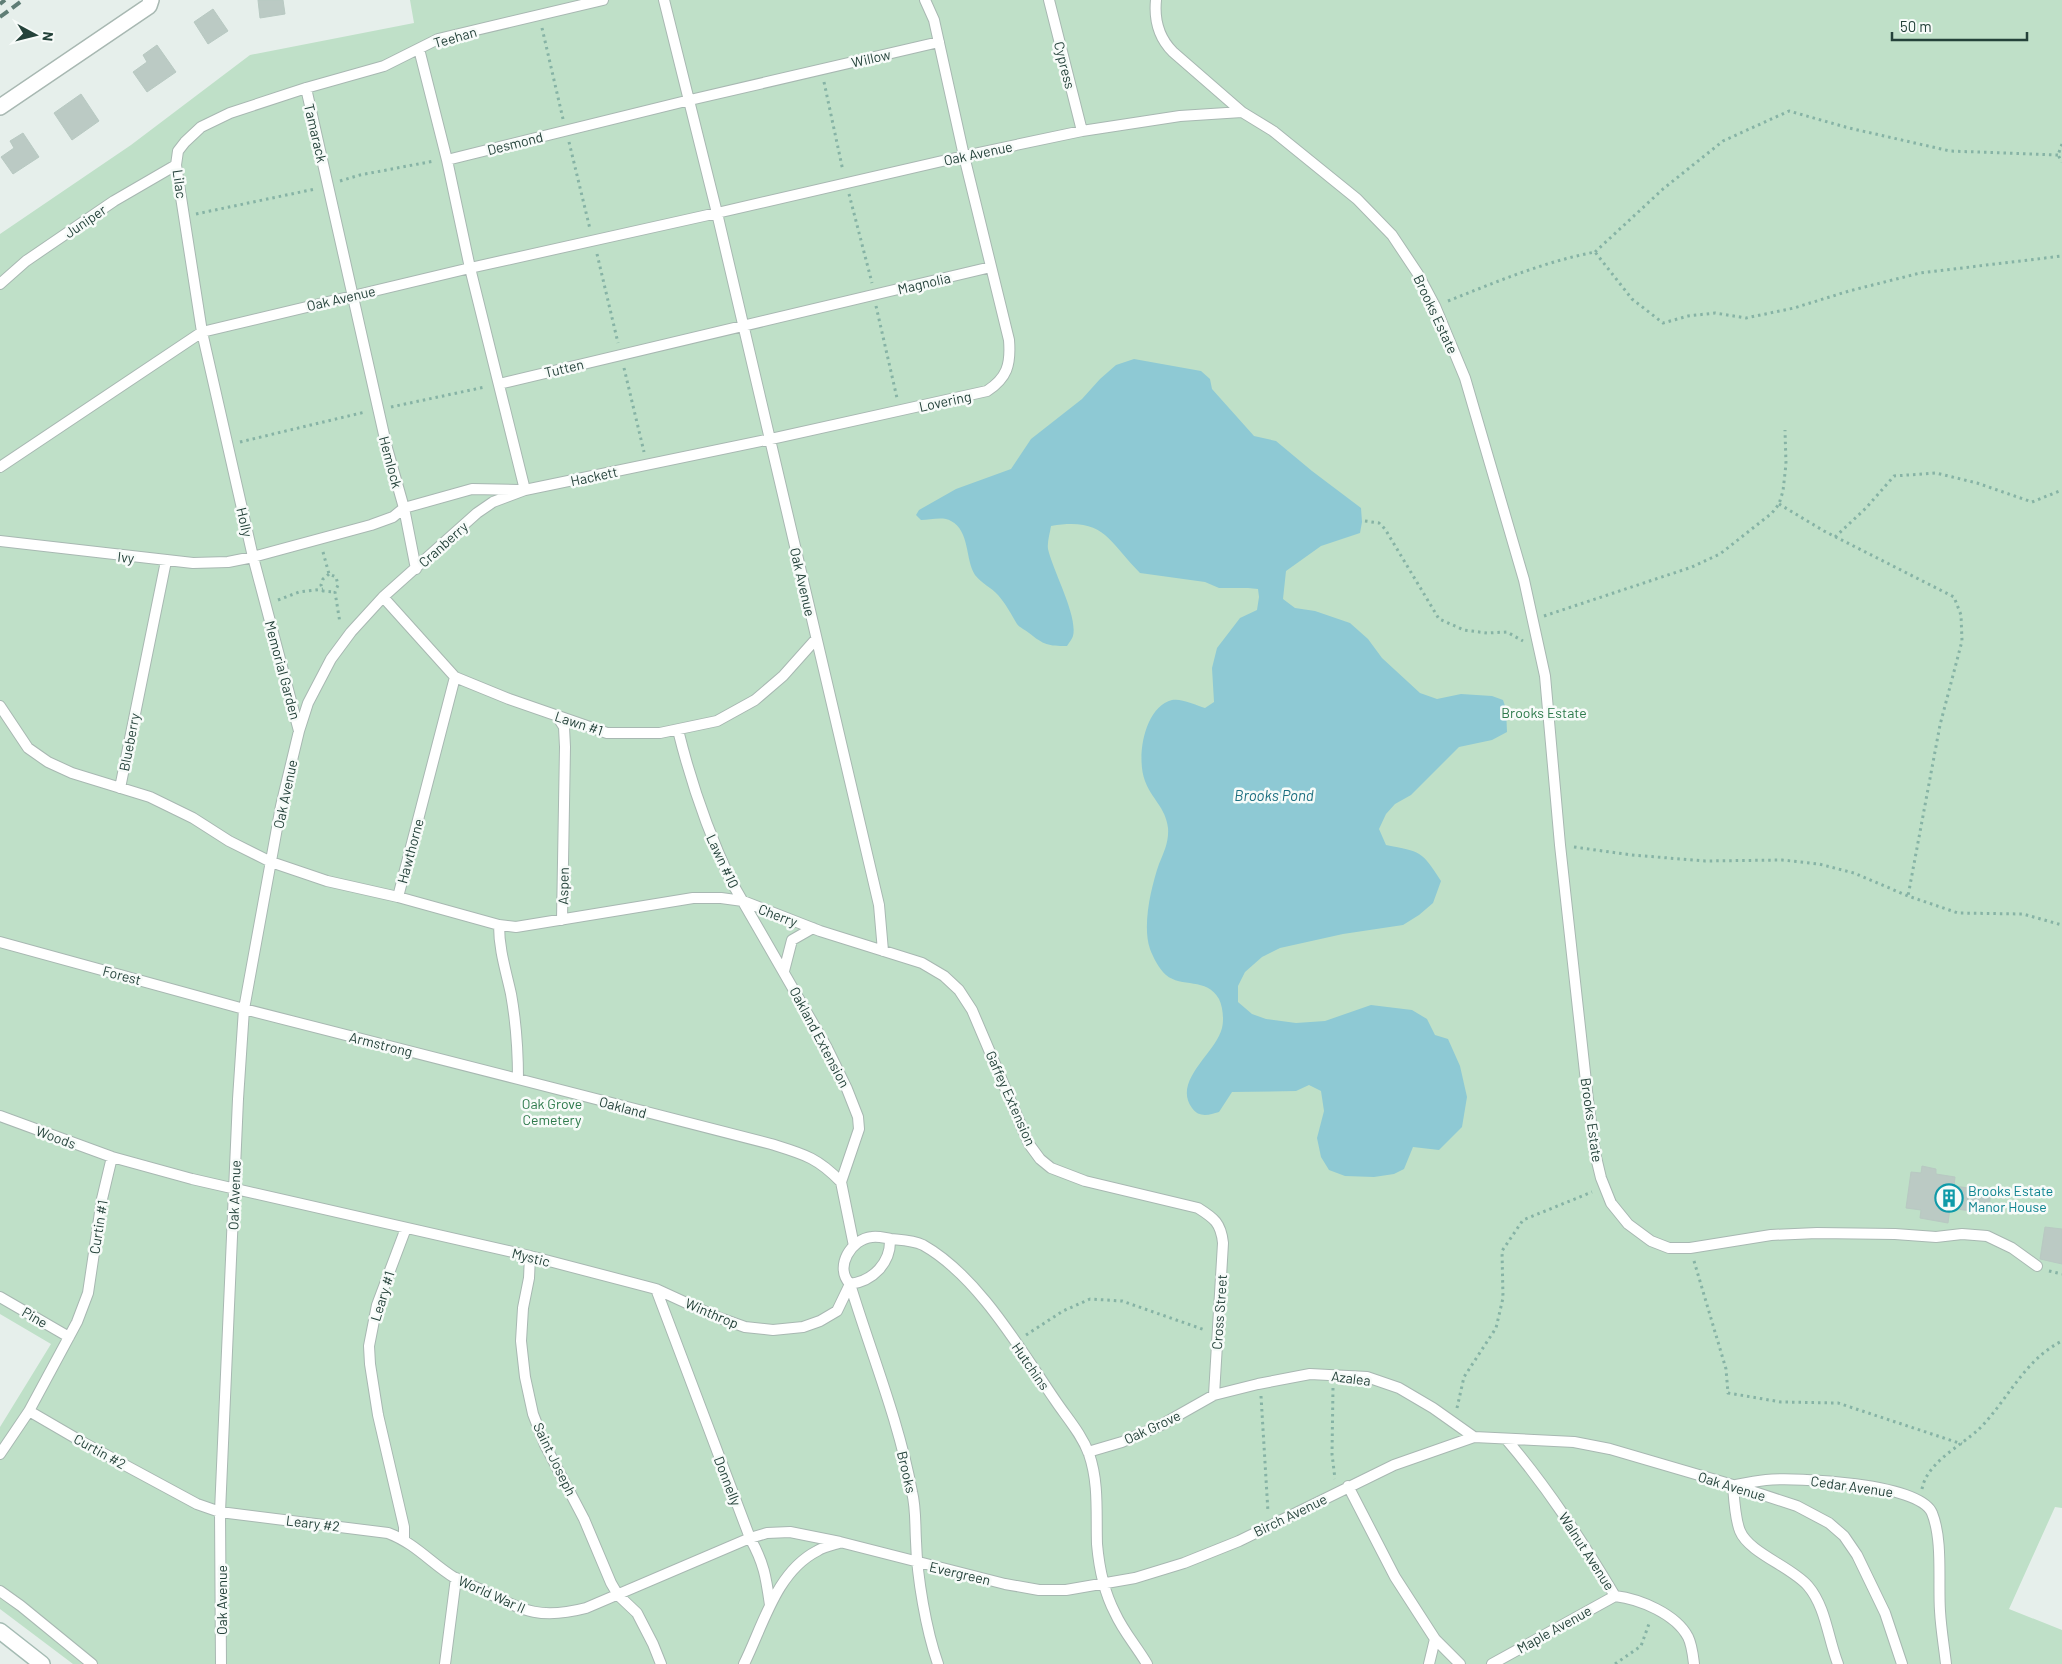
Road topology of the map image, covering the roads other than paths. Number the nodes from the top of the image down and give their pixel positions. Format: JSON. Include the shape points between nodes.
{"nodes":[{"id":1,"x":151,"y":0,"type":"edge"},
{"id":2,"x":603,"y":0,"type":"edge"},
{"id":3,"x":664,"y":0,"type":"edge"},
{"id":4,"x":925,"y":0,"type":"edge"},
{"id":5,"x":1049,"y":0,"type":"edge"},
{"id":6,"x":1156,"y":0,"type":"edge"},
{"id":7,"x":939,"y":42,"type":"junction"},
{"id":8,"x":419,"y":50,"type":"junction"},
{"id":9,"x":306,"y":88,"type":"junction"},
{"id":10,"x":690,"y":100,"type":"junction"},
{"id":11,"x":0,"y":107,"type":"edge"},
{"id":12,"x":1242,"y":112,"type":"junction"},
{"id":13,"x":1082,"y":131,"type":"junction"},
{"id":14,"x":964,"y":156,"type":"junction"},
{"id":15,"x":448,"y":160,"type":"junction"},
{"id":16,"x":176,"y":165,"type":"junction"},
{"id":17,"x":717,"y":213,"type":"junction"},
{"id":18,"x":991,"y":267,"type":"junction"},
{"id":19,"x":470,"y":268,"type":"junction"},
{"id":20,"x":0,"y":284,"type":"edge"},
{"id":21,"x":352,"y":295,"type":"junction"},
{"id":22,"x":745,"y":325,"type":"junction"},
{"id":23,"x":202,"y":332,"type":"junction"},
{"id":24,"x":499,"y":384,"type":"junction"},
{"id":25,"x":770,"y":439,"type":"junction"},
{"id":26,"x":0,"y":467,"type":"edge"},
{"id":27,"x":525,"y":490,"type":"junction"},
{"id":28,"x":404,"y":508,"type":"junction"},
{"id":29,"x":0,"y":541,"type":"edge"},
{"id":30,"x":253,"y":557,"type":"junction"},
{"id":31,"x":166,"y":561,"type":"junction"},
{"id":32,"x":416,"y":569,"type":"junction"},
{"id":33,"x":383,"y":597,"type":"junction"},
{"id":34,"x":816,"y":639,"type":"junction"},
{"id":35,"x":455,"y":677,"type":"junction"},
{"id":36,"x":0,"y":706,"type":"edge"},
{"id":37,"x":557,"y":716,"type":"junction"},
{"id":38,"x":678,"y":730,"type":"junction"},
{"id":39,"x":299,"y":731,"type":"junction"},
{"id":40,"x":120,"y":788,"type":"junction"},
{"id":41,"x":271,"y":862,"type":"junction"},
{"id":42,"x":398,"y":897,"type":"junction"},
{"id":43,"x":743,"y":901,"type":"junction"},
{"id":44,"x":562,"y":920,"type":"junction"},
{"id":45,"x":499,"y":925,"type":"junction"},
{"id":46,"x":813,"y":928,"type":"junction"},
{"id":47,"x":0,"y":942,"type":"edge"},
{"id":48,"x":884,"y":951,"type":"junction"},
{"id":49,"x":784,"y":971,"type":"junction"},
{"id":50,"x":244,"y":1009,"type":"junction"},
{"id":51,"x":518,"y":1079,"type":"junction"},
{"id":52,"x":0,"y":1116,"type":"edge"},
{"id":53,"x":112,"y":1157,"type":"junction"},
{"id":54,"x":841,"y":1182,"type":"junction"},
{"id":55,"x":235,"y":1187,"type":"junction"},
{"id":56,"x":406,"y":1228,"type":"junction"},
{"id":57,"x":1222,"y":1229,"type":"joint"},
{"id":58,"x":890,"y":1239,"type":"junction"},
{"id":59,"x":854,"y":1246,"type":"junction"},
{"id":60,"x":530,"y":1256,"type":"junction"},
{"id":61,"x":2037,"y":1266,"type":"dead end"},
{"id":62,"x":850,"y":1284,"type":"junction"},
{"id":63,"x":656,"y":1289,"type":"junction"},
{"id":64,"x":0,"y":1297,"type":"edge"},
{"id":65,"x":69,"y":1337,"type":"junction"},
{"id":66,"x":1214,"y":1395,"type":"junction"},
{"id":67,"x":29,"y":1411,"type":"junction"},
{"id":68,"x":1474,"y":1438,"type":"junction"},
{"id":69,"x":1506,"y":1439,"type":"junction"},
{"id":70,"x":1088,"y":1452,"type":"junction"},
{"id":71,"x":0,"y":1454,"type":"edge"},
{"id":72,"x":1733,"y":1485,"type":"junction"},
{"id":73,"x":1348,"y":1486,"type":"junction"},
{"id":74,"x":220,"y":1512,"type":"junction"},
{"id":75,"x":750,"y":1538,"type":"junction"},
{"id":76,"x":404,"y":1539,"type":"junction"},
{"id":77,"x":840,"y":1542,"type":"junction"},
{"id":78,"x":918,"y":1563,"type":"junction"},
{"id":79,"x":456,"y":1578,"type":"junction"},
{"id":80,"x":1104,"y":1583,"type":"junction"},
{"id":81,"x":0,"y":1591,"type":"edge"},
{"id":82,"x":618,"y":1595,"type":"junction"},
{"id":83,"x":1616,"y":1596,"type":"junction"},
{"id":84,"x":770,"y":1605,"type":"junction"},
{"id":85,"x":0,"y":1631,"type":"edge"},
{"id":86,"x":1435,"y":1639,"type":"junction"},
{"id":87,"x":42,"y":1664,"type":"edge"},
{"id":88,"x":92,"y":1664,"type":"edge"},
{"id":89,"x":221,"y":1664,"type":"edge"},
{"id":90,"x":445,"y":1664,"type":"edge"},
{"id":91,"x":661,"y":1664,"type":"edge"},
{"id":92,"x":744,"y":1664,"type":"edge"},
{"id":93,"x":938,"y":1664,"type":"edge"},
{"id":94,"x":1147,"y":1664,"type":"edge"},
{"id":95,"x":1429,"y":1664,"type":"edge"},
{"id":96,"x":1460,"y":1664,"type":"edge"},
{"id":97,"x":1492,"y":1664,"type":"edge"},
{"id":98,"x":1694,"y":1664,"type":"edge"},
{"id":99,"x":1838,"y":1664,"type":"edge"},
{"id":100,"x":1902,"y":1664,"type":"edge"},
{"id":101,"x":1946,"y":1664,"type":"edge"}],
"edges":[{"from":1,"to":11,"type":"street","via":[[149,6]]},
{"from":2,"to":8,"type":"lane","name":"Teehan","via":[[438,39]]},
{"from":3,"to":10,"type":"lane","name":"Oak Avenue"},
{"from":4,"to":7,"type":"lane"},
{"from":5,"to":13,"type":"lane","name":"Cypress"},
{"from":6,"to":12,"type":"lane","name":"Brooks Estate","via":[[1156,23],[1164,43]]},
{"from":7,"to":10,"type":"lane","name":"Willow"},
{"from":7,"to":14,"type":"lane"},
{"from":8,"to":9,"type":"lane","name":"Tamarack","via":[[384,66]]},
{"from":8,"to":15,"type":"lane","name":"Teehan"},
{"from":9,"to":16,"type":"lane","name":"Lilac","via":[[230,113],[201,127],[178,152]]},
{"from":9,"to":21,"type":"lane","name":"Tamarack"},
{"from":10,"to":15,"type":"lane","name":"Desmond"},
{"from":10,"to":17,"type":"lane","name":"Oak Avenue"},
{"from":12,"to":13,"type":"lane","name":"Oak Avenue","via":[[1172,117]]},
{"from":12,"to":61,"type":"lane","name":"Brooks Estate","via":[[1272,130],[1357,198],[1392,236],[1435,306],[1468,386],[1540,650],[1589,1109],[1595,1153],[1611,1203],[1628,1224],[1651,1241],[1669,1248],[1690,1248],[1771,1235],[1817,1233],[1936,1237],[1962,1234],[1988,1236]]},
{"from":13,"to":14,"type":"lane","name":"Oak Avenue"},
{"from":14,"to":17,"type":"lane","name":"Oak Avenue"},
{"from":14,"to":18,"type":"lane"},
{"from":15,"to":19,"type":"lane"},
{"from":16,"to":20,"type":"lane","name":"Juniper","via":[[114,201],[26,261]]},
{"from":16,"to":23,"type":"lane","name":"Lilac"},
{"from":17,"to":19,"type":"lane","name":"Oak Avenue"},
{"from":17,"to":22,"type":"lane","name":"Oak Avenue"},
{"from":18,"to":22,"type":"lane","name":"Magnolia"},
{"from":18,"to":25,"type":"lane","name":"Lovering","via":[[1010,355],[1006,371],[998,383],[987,391]]},
{"from":19,"to":21,"type":"lane","name":"Oak Avenue"},
{"from":19,"to":24,"type":"lane"},
{"from":21,"to":23,"type":"lane","name":"Oak Avenue"},
{"from":21,"to":28,"type":"lane","name":"Hemlock"},
{"from":22,"to":24,"type":"lane","name":"Tutten"},
{"from":22,"to":25,"type":"lane","name":"Oak Avenue"},
{"from":23,"to":26,"type":"lane","name":"Oak Avenue"},
{"from":23,"to":30,"type":"lane","name":"Holly"},
{"from":24,"to":27,"type":"lane"},
{"from":25,"to":27,"type":"lane","name":"Hackett"},
{"from":25,"to":34,"type":"lane","name":"Oak Avenue"},
{"from":27,"to":28,"type":"lane","via":[[472,489]]},
{"from":27,"to":32,"type":"lane","name":"Cranberry","via":[[492,502]]},
{"from":28,"to":30,"type":"lane","via":[[393,517]]},
{"from":28,"to":32,"type":"lane","name":"Cranberry"},
{"from":29,"to":31,"type":"lane","name":"Ivy"},
{"from":30,"to":31,"type":"lane","name":"Ivy","via":[[193,564]]},
{"from":30,"to":39,"type":"lane","name":"Memorial Garden"},
{"from":31,"to":40,"type":"lane","name":"Blueberry"},
{"from":32,"to":33,"type":"lane","name":"Memorial Garden"},
{"from":33,"to":35,"type":"lane","name":"Lawn #1"},
{"from":33,"to":39,"type":"lane","name":"Memorial Garden","via":[[331,659],[314,689]]},
{"from":34,"to":38,"type":"lane","name":"Lawn #1","via":[[783,676],[755,700],[718,721]]},
{"from":34,"to":48,"type":"lane","name":"Oak Avenue","via":[[878,905]]},
{"from":35,"to":37,"type":"lane","name":"Lawn #1"},
{"from":35,"to":42,"type":"lane","name":"Hawthorne"},
{"from":36,"to":40,"type":"lane","via":[[28,748],[48,762]]},
{"from":37,"to":38,"type":"lane","name":"Lawn #1","via":[[607,732]]},
{"from":37,"to":44,"type":"lane","name":"Aspen","via":[[564,727],[565,747]]},
{"from":38,"to":43,"type":"lane","name":"Lawn #10","via":[[704,819]]},
{"from":39,"to":41,"type":"lane","name":"Oak Avenue"},
{"from":40,"to":41,"type":"lane","name":"Blueberry","via":[[150,797],[193,818]]},
{"from":41,"to":42,"type":"lane","name":"Hawthorne","via":[[327,881]]},
{"from":41,"to":50,"type":"lane","name":"Oak Avenue"},
{"from":42,"to":45,"type":"lane","name":"Aspen"},
{"from":43,"to":44,"type":"lane","name":"Lawn #10","via":[[693,898]]},
{"from":43,"to":46,"type":"lane","name":"Cherry"},
{"from":43,"to":49,"type":"lane","name":"Oakland Extension"},
{"from":44,"to":45,"type":"lane","name":"Aspen","via":[[516,927]]},
{"from":45,"to":51,"type":"lane","via":[[499,946],[518,1049]]},
{"from":46,"to":48,"type":"lane","name":"Cherry"},
{"from":46,"to":49,"type":"lane","name":"Cherry","via":[[792,940]]},
{"from":47,"to":50,"type":"lane","name":"Forest"},
{"from":48,"to":57,"type":"lane","name":"Gaffey Extension","via":[[922,963],[959,990],[972,1010],[1029,1144],[1040,1159],[1051,1168],[1085,1181],[1198,1208],[1213,1217]]},
{"from":49,"to":54,"type":"lane","name":"Oakland Extension","via":[[826,1046],[858,1118],[859,1128]]},
{"from":50,"to":51,"type":"lane","name":"Armstrong"},
{"from":50,"to":55,"type":"lane","name":"Oak Avenue"},
{"from":51,"to":54,"type":"lane","name":"Oakland","via":[[771,1144],[811,1157],[826,1166]]},
{"from":52,"to":53,"type":"lane","name":"Woods"},
{"from":53,"to":55,"type":"lane"},
{"from":53,"to":65,"type":"lane","name":"Curtin #1","via":[[102,1199],[88,1293]]},
{"from":54,"to":59,"type":"lane"},
{"from":55,"to":56,"type":"lane"},
{"from":55,"to":74,"type":"lane","name":"Oak Avenue"},
{"from":56,"to":60,"type":"lane","name":"Mystic"},
{"from":56,"to":76,"type":"lane","name":"Leary #1","via":[[377,1305],[369,1346],[378,1414]]},
{"from":57,"to":66,"type":"lane","name":"Cross Street"},
{"from":58,"to":59,"type":"lane","name":"Hutchins","via":[[867,1237]]},
{"from":58,"to":62,"type":"lane","via":[[885,1263],[875,1274],[860,1283]]},
{"from":58,"to":70,"type":"lane","name":"Hutchins","via":[[901,1238],[923,1245],[976,1289],[1080,1434]]},
{"from":59,"to":62,"type":"lane","via":[[843,1264],[845,1278]]},
{"from":60,"to":63,"type":"lane","name":"Mystic"},
{"from":60,"to":82,"type":"lane","name":"Saint Joseph","via":[[521,1341],[533,1414]]},
{"from":62,"to":63,"type":"lane","name":"Winthrop","via":[[836,1311],[820,1321],[803,1327],[773,1330],[739,1325]]},
{"from":62,"to":78,"type":"lane","name":"Brooks","via":[[905,1458],[916,1518]]},
{"from":63,"to":75,"type":"lane","name":"Donnelly"},
{"from":64,"to":65,"type":"lane","name":"Pine"},
{"from":65,"to":67,"type":"lane","name":"Curtin #1"},
{"from":66,"to":68,"type":"lane","name":"Azalea","via":[[1310,1374],[1367,1378],[1399,1388],[1434,1408]]},
{"from":66,"to":70,"type":"lane","name":"Oak Grove","via":[[1161,1425]]},
{"from":67,"to":71,"type":"lane"},
{"from":67,"to":74,"type":"lane","name":"Curtin #2","via":[[197,1504]]},
{"from":68,"to":69,"type":"lane","name":"Oak Avenue"},
{"from":68,"to":73,"type":"lane","name":"Birch Avenue","via":[[1402,1462]]},
{"from":69,"to":72,"type":"lane","name":"Oak Avenue","via":[[1574,1442],[1610,1449]]},
{"from":69,"to":83,"type":"lane","name":"Walnut Avenue","via":[[1536,1474]]},
{"from":70,"to":80,"type":"lane","name":"Hutchins","via":[[1096,1474],[1097,1545]]},
{"from":72,"to":99,"type":"lane","via":[[1740,1531],[1759,1551],[1795,1575],[1815,1596]]},
{"from":72,"to":100,"type":"lane","name":"Oak Avenue","via":[[1796,1506],[1829,1523],[1844,1536],[1872,1583]]},
{"from":72,"to":101,"type":"lane","name":"Cedar Avenue","via":[[1767,1480],[1807,1480],[1864,1485],[1920,1500],[1932,1512],[1938,1544],[1940,1612]]},
{"from":73,"to":80,"type":"lane","name":"Birch Avenue","via":[[1269,1526],[1184,1563]]},
{"from":73,"to":86,"type":"lane","via":[[1395,1577]]},
{"from":74,"to":76,"type":"lane","name":"Leary #2","via":[[388,1533]]},
{"from":74,"to":89,"type":"lane","name":"Oak Avenue"},
{"from":75,"to":77,"type":"lane","via":[[790,1532]]},
{"from":75,"to":82,"type":"lane"},
{"from":75,"to":84,"type":"lane","name":"Donnelly","via":[[762,1559]]},
{"from":76,"to":79,"type":"lane","name":"World War II"},
{"from":77,"to":78,"type":"lane"},
{"from":77,"to":84,"type":"lane","via":[[816,1551],[799,1565]]},
{"from":78,"to":80,"type":"lane","name":"Evergreen","via":[[1039,1590],[1066,1590]]},
{"from":78,"to":93,"type":"lane","name":"Evergreen"},
{"from":79,"to":82,"type":"lane","name":"World War II","via":[[510,1605],[535,1613],[562,1614]]},
{"from":79,"to":90,"type":"lane"},
{"from":80,"to":94,"type":"lane","name":"Hutchins","via":[[1115,1614]]},
{"from":81,"to":88,"type":"lane"},
{"from":82,"to":91,"type":"lane","via":[[637,1613]]},
{"from":83,"to":97,"type":"lane","name":"Maple Avenue"},
{"from":83,"to":98,"type":"lane","name":"Walnut Avenue","via":[[1631,1598],[1658,1609],[1679,1625],[1688,1638]]},
{"from":84,"to":92,"type":"lane"},
{"from":85,"to":87,"type":"street"},
{"from":86,"to":95,"type":"lane"},
{"from":86,"to":96,"type":"lane"}]}
